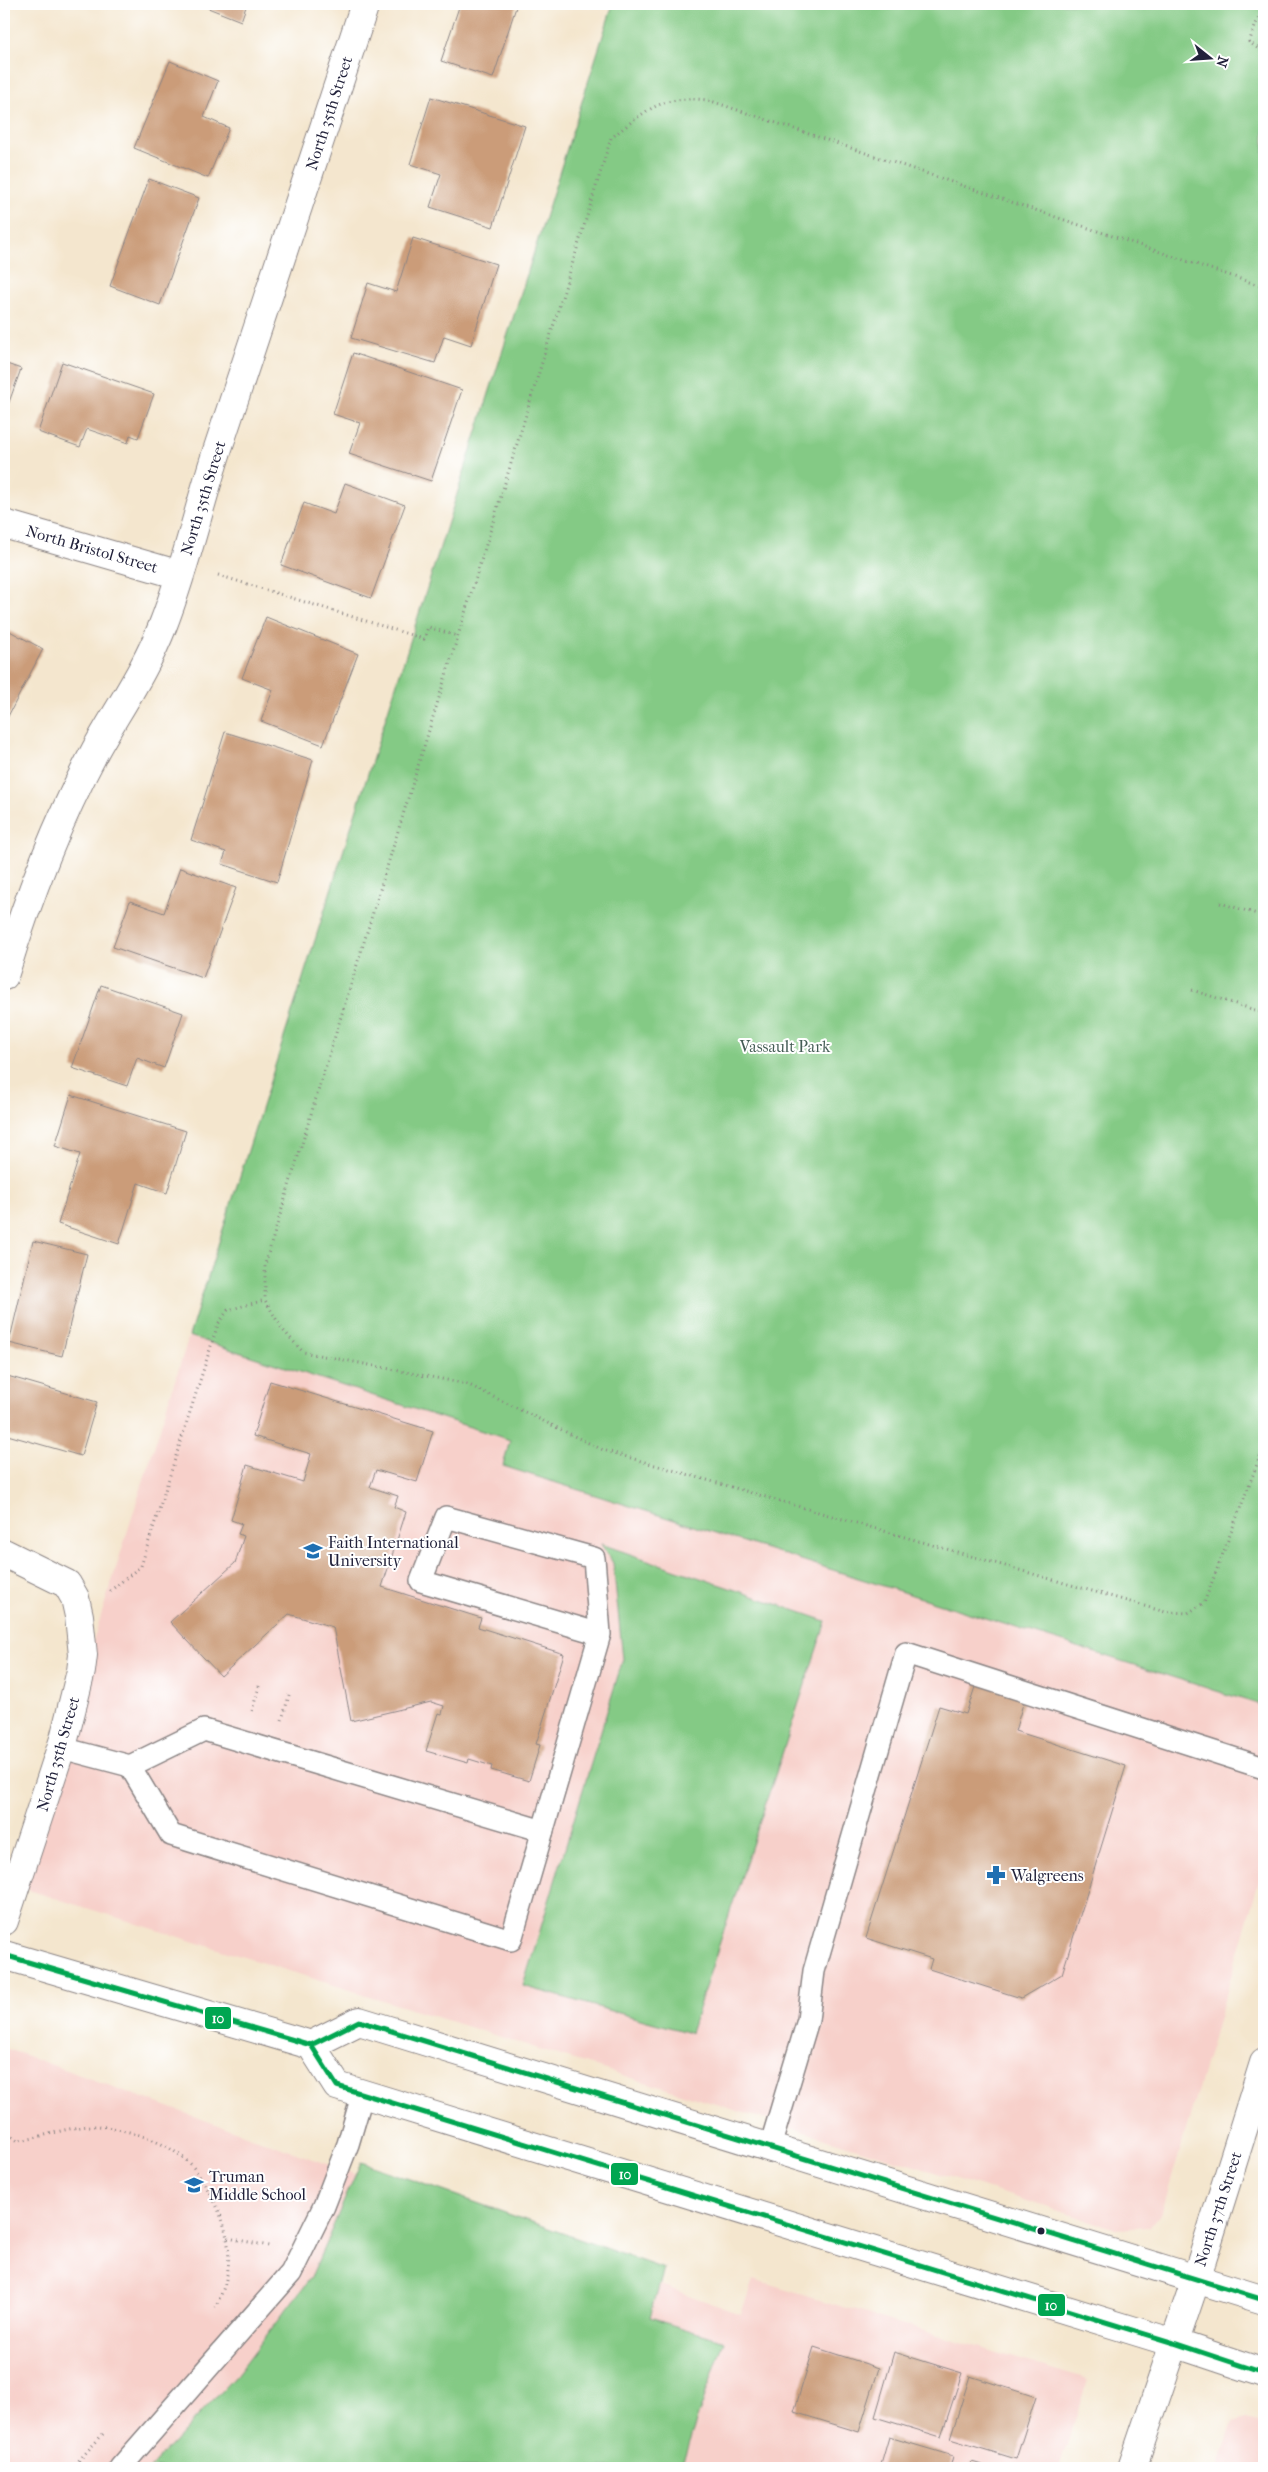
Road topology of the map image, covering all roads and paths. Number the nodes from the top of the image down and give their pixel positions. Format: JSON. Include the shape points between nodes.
{"nodes":[{"id":1,"x":365,"y":4,"type":"edge"},
{"id":2,"x":1264,"y":4,"type":"edge"},
{"id":3,"x":1264,"y":53,"type":"edge"},
{"id":4,"x":1264,"y":287,"type":"edge"},
{"id":5,"x":4,"y":524,"type":"edge"},
{"id":6,"x":182,"y":570,"type":"junction"},
{"id":7,"x":458,"y":636,"type":"junction"},
{"id":8,"x":1220,"y":903,"type":"dead end"},
{"id":9,"x":1264,"y":916,"type":"edge"},
{"id":10,"x":4,"y":976,"type":"edge"},
{"id":11,"x":1192,"y":990,"type":"dead end"},
{"id":12,"x":1264,"y":1013,"type":"edge"},
{"id":13,"x":265,"y":1300,"type":"junction"},
{"id":14,"x":1264,"y":1446,"type":"edge"},
{"id":15,"x":4,"y":1553,"type":"edge"},
{"id":16,"x":79,"y":1616,"type":"junction"},
{"id":17,"x":600,"y":1634,"type":"junction"},
{"id":18,"x":62,"y":1748,"type":"junction"},
{"id":19,"x":130,"y":1766,"type":"junction"},
{"id":20,"x":1264,"y":1768,"type":"edge"},
{"id":21,"x":544,"y":1831,"type":"junction"},
{"id":22,"x":4,"y":1921,"type":"edge"},
{"id":23,"x":4,"y":1955,"type":"edge"},
{"id":24,"x":311,"y":2045,"type":"junction"},
{"id":25,"x":1264,"y":2063,"type":"edge"},
{"id":26,"x":363,"y":2094,"type":"junction"},
{"id":27,"x":4,"y":2130,"type":"edge"},
{"id":28,"x":770,"y":2147,"type":"junction"},
{"id":29,"x":228,"y":2238,"type":"junction"},
{"id":30,"x":272,"y":2247,"type":"dead end"},
{"id":31,"x":1196,"y":2279,"type":"junction"},
{"id":32,"x":1264,"y":2300,"type":"edge"},
{"id":33,"x":214,"y":2310,"type":"dead end"},
{"id":34,"x":1174,"y":2343,"type":"junction"},
{"id":35,"x":1264,"y":2373,"type":"edge"},
{"id":36,"x":111,"y":2426,"type":"dead end"},
{"id":37,"x":72,"y":2468,"type":"edge"},
{"id":38,"x":120,"y":2468,"type":"edge"},
{"id":39,"x":1132,"y":2468,"type":"edge"}],
"edges":[{"from":1,"to":6,"type":"main road","name":"North 35th Street","via":[[217,450]]},
{"from":2,"to":3,"type":"path","via":[[1249,42]]},
{"from":4,"to":7,"type":"path","via":[[708,100],[683,97],[649,108],[610,138]]},
{"from":5,"to":6,"type":"main road","name":"North Bristol Street"},
{"from":6,"to":7,"type":"path","via":[[424,639],[428,627]]},
{"from":6,"to":10,"type":"main road","name":"North 35th Street","via":[[162,627],[142,669],[97,747],[60,821],[26,904]]},
{"from":7,"to":13,"type":"path","via":[[265,1264]]},
{"from":8,"to":9,"type":"path"},
{"from":11,"to":12,"type":"path"},
{"from":13,"to":14,"type":"path","via":[[282,1329],[303,1352],[466,1384],[603,1450],[1165,1612],[1188,1612],[1204,1603]]},
{"from":13,"to":16,"type":"path","via":[[228,1310],[218,1324],[141,1566]]},
{"from":15,"to":16,"type":"main road","name":"North 35th Street","via":[[67,1584],[75,1598]]},
{"from":16,"to":18,"type":"main road","name":"North 35th Street","via":[[83,1635],[82,1671]]},
{"from":17,"to":17,"type":"lane","via":[[594,1558],[446,1517],[422,1580]]},
{"from":17,"to":21,"type":"lane"},
{"from":18,"to":19,"type":"lane"},
{"from":18,"to":22,"type":"main road","name":"North 35th Street"},
{"from":19,"to":21,"type":"lane","via":[[204,1730]]},
{"from":19,"to":21,"type":"lane","via":[[171,1835],[511,1940]]},
{"from":20,"to":28,"type":"lane","via":[[906,1653],[814,1971],[808,2020]]},
{"from":23,"to":24,"type":"main road"},
{"from":24,"to":26,"type":"main road","via":[[337,2086]]},
{"from":24,"to":28,"type":"main road","via":[[359,2021]]},
{"from":25,"to":31,"type":"main road","name":"North 37th Street"},
{"from":26,"to":34,"type":"main road"},
{"from":26,"to":38,"type":"lane","via":[[324,2206],[291,2273]]},
{"from":27,"to":29,"type":"path","via":[[18,2142],[69,2129],[106,2127],[146,2136],[188,2161],[214,2198]]},
{"from":28,"to":31,"type":"main road"},
{"from":29,"to":30,"type":"path"},
{"from":29,"to":33,"type":"path","via":[[222,2295]]},
{"from":31,"to":32,"type":"main road"},
{"from":31,"to":34,"type":"main road","name":"North 37th Street"},
{"from":34,"to":35,"type":"main road"},
{"from":34,"to":39,"type":"main road","name":"North 37th Street"},
{"from":36,"to":37,"type":"path"}]}
